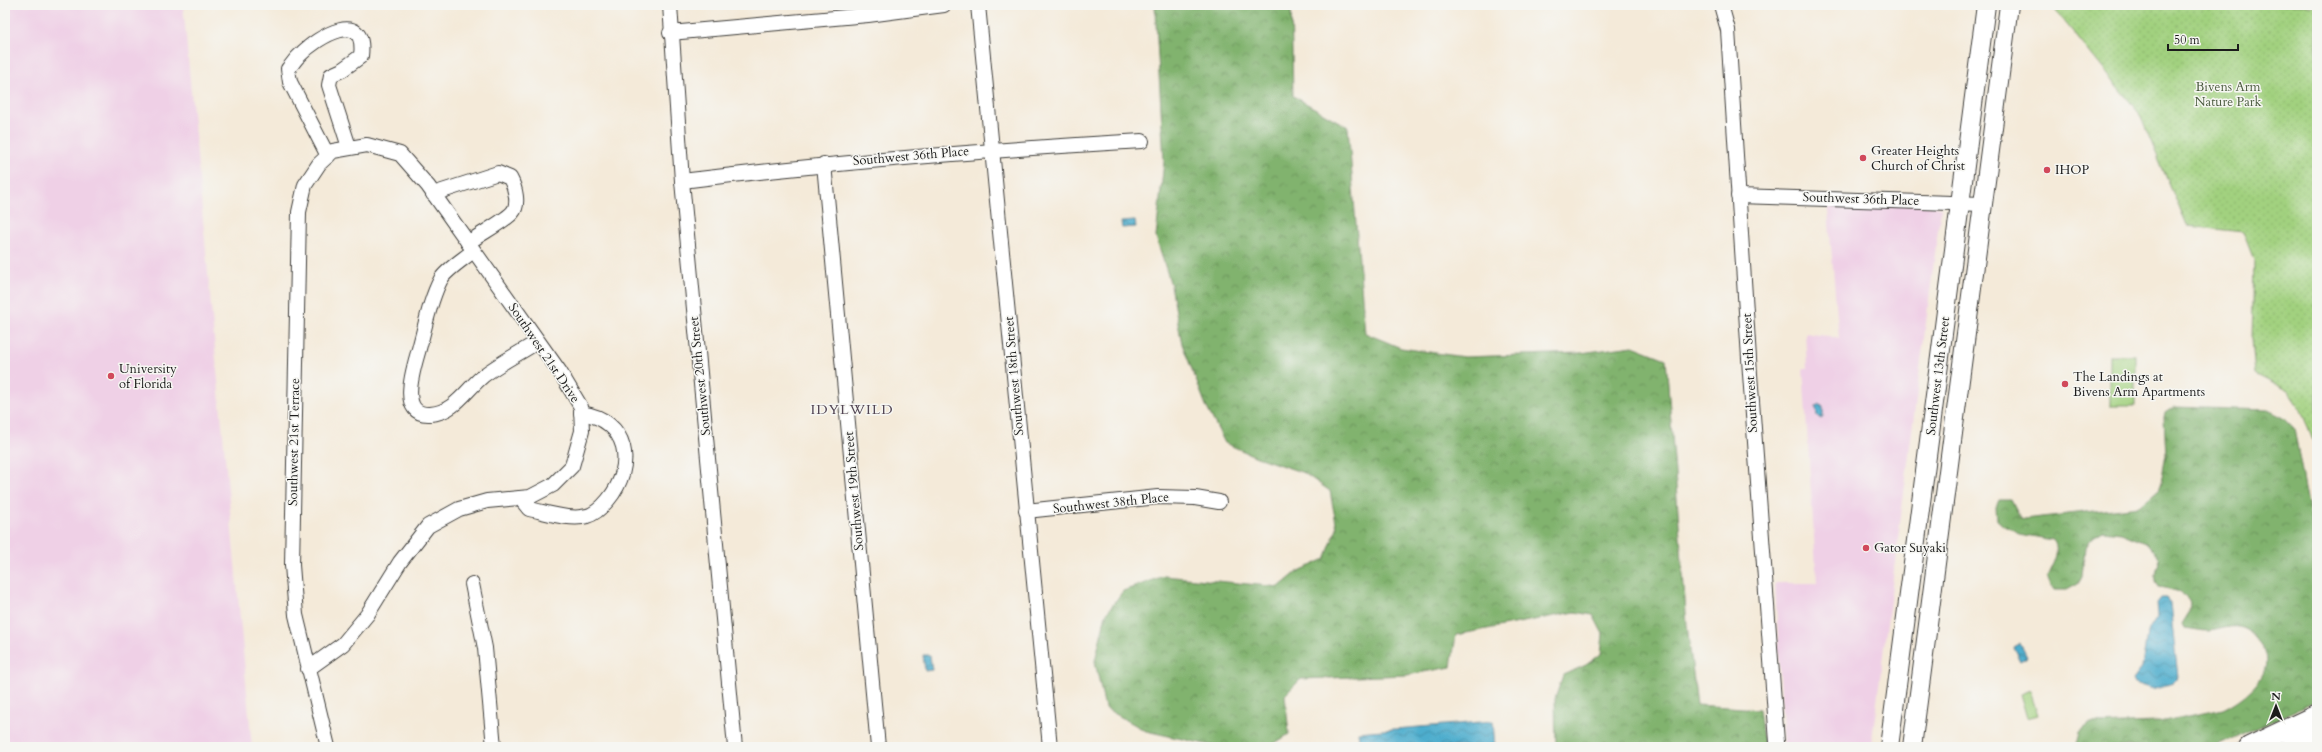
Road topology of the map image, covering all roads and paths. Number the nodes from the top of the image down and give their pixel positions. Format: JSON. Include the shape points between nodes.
{"nodes":[{"id":1,"x":670,"y":5,"type":"edge"},
{"id":2,"x":944,"y":5,"type":"edge"},
{"id":3,"x":978,"y":5,"type":"edge"},
{"id":4,"x":1721,"y":5,"type":"edge"},
{"id":5,"x":1986,"y":5,"type":"edge"},
{"id":6,"x":2009,"y":5,"type":"edge"},
{"id":7,"x":670,"y":32,"type":"junction"},
{"id":8,"x":1142,"y":141,"type":"dead end"},
{"id":9,"x":344,"y":148,"type":"junction"},
{"id":10,"x":992,"y":149,"type":"junction"},
{"id":11,"x":328,"y":156,"type":"junction"},
{"id":12,"x":824,"y":164,"type":"junction"},
{"id":13,"x":682,"y":181,"type":"junction"},
{"id":14,"x":433,"y":194,"type":"junction"},
{"id":15,"x":1738,"y":196,"type":"junction"},
{"id":16,"x":1960,"y":202,"type":"junction"},
{"id":17,"x":1983,"y":204,"type":"junction"},
{"id":18,"x":470,"y":247,"type":"junction"},
{"id":19,"x":537,"y":342,"type":"junction"},
{"id":20,"x":1941,"y":348,"type":"junction"},
{"id":21,"x":1964,"y":352,"type":"junction"},
{"id":22,"x":581,"y":413,"type":"junction"},
{"id":23,"x":520,"y":498,"type":"junction"},
{"id":24,"x":1219,"y":502,"type":"dead end"},
{"id":25,"x":1026,"y":511,"type":"junction"},
{"id":26,"x":1911,"y":575,"type":"junction"},
{"id":27,"x":472,"y":584,"type":"dead end"},
{"id":28,"x":1934,"y":584,"type":"junction"},
{"id":29,"x":308,"y":669,"type":"junction"},
{"id":30,"x":2317,"y":715,"type":"edge"},
{"id":31,"x":2317,"y":736,"type":"edge"},
{"id":32,"x":1777,"y":742,"type":"dead end"},
{"id":33,"x":328,"y":747,"type":"edge"},
{"id":34,"x":494,"y":747,"type":"edge"},
{"id":35,"x":735,"y":747,"type":"edge"},
{"id":36,"x":878,"y":747,"type":"edge"},
{"id":37,"x":1050,"y":747,"type":"edge"},
{"id":38,"x":1889,"y":747,"type":"edge"},
{"id":39,"x":1912,"y":747,"type":"edge"},
{"id":40,"x":2249,"y":747,"type":"edge"},
{"id":41,"x":2292,"y":747,"type":"edge"}],
"edges":[{"from":1,"to":7,"type":"street","name":"Southwest 20th Street"},
{"from":2,"to":7,"type":"street","via":[[868,15]]},
{"from":3,"to":10,"type":"street","name":"Southwest 18th Street"},
{"from":4,"to":15,"type":"street","name":"Southwest 15th Street","via":[[1728,30]]},
{"from":5,"to":16,"type":"main road","name":"Southwest 13th Street"},
{"from":6,"to":17,"type":"main road","name":"Southwest 13th Street"},
{"from":7,"to":13,"type":"street","name":"Southwest 20th Street"},
{"from":8,"to":10,"type":"street","name":"Southwest 36th Place"},
{"from":9,"to":11,"type":"street","name":"Southwest 21st Terrace"},
{"from":9,"to":11,"type":"street","via":[[329,85],[331,75],[361,56],[362,47],[360,36],[353,30],[346,29],[336,30],[324,36],[300,55],[288,70],[290,82]]},
{"from":9,"to":14,"type":"street","name":"Southwest 21st Drive","via":[[367,145],[400,154]]},
{"from":10,"to":12,"type":"street","name":"Southwest 36th Place"},
{"from":10,"to":25,"type":"street","name":"Southwest 18th Street"},
{"from":11,"to":29,"type":"street","name":"Southwest 21st Terrace","via":[[319,164],[305,185],[299,212],[292,565],[296,615]]},
{"from":12,"to":13,"type":"street","name":"Southwest 36th Place"},
{"from":12,"to":36,"type":"street","name":"Southwest 19th Street"},
{"from":13,"to":35,"type":"street","name":"Southwest 20th Street"},
{"from":14,"to":18,"type":"street","name":"Southwest 21st Drive"},
{"from":14,"to":18,"type":"street","via":[[498,173],[510,178],[516,194],[513,213]]},
{"from":15,"to":16,"type":"street","name":"Southwest 36th Place"},
{"from":15,"to":32,"type":"street","name":"Southwest 15th Street"},
{"from":16,"to":17,"type":"street","name":"Southwest 36th Place"},
{"from":16,"to":20,"type":"main road","name":"Southwest 13th Street"},
{"from":17,"to":21,"type":"main road","name":"Southwest 13th Street"},
{"from":18,"to":19,"type":"street","name":"Southwest 21st Drive"},
{"from":18,"to":19,"type":"street","via":[[442,277],[423,326],[409,390],[414,407],[422,413],[430,414],[447,410],[484,376]]},
{"from":19,"to":22,"type":"street","name":"Southwest 21st Drive","via":[[560,372],[581,407]]},
{"from":20,"to":21,"type":"main road"},
{"from":20,"to":26,"type":"main road","name":"Southwest 13th Street"},
{"from":21,"to":28,"type":"main road","name":"Southwest 13th Street"},
{"from":22,"to":23,"type":"street","name":"Southwest 21st Drive","via":[[582,431],[572,466],[553,485],[530,497]]},
{"from":22,"to":23,"type":"street","via":[[607,421],[618,434],[624,447],[626,462],[616,490],[603,506],[586,516],[561,516],[529,510]]},
{"from":23,"to":29,"type":"street","name":"Southwest 21st Drive","via":[[487,501],[466,507],[428,526],[400,562],[367,615],[343,644]]},
{"from":24,"to":25,"type":"street","name":"Southwest 38th Place","via":[[1195,498],[1158,497]]},
{"from":25,"to":37,"type":"street","name":"Southwest 18th Street"},
{"from":26,"to":28,"type":"main road"},
{"from":26,"to":38,"type":"main road","name":"Southwest 13th Street"},
{"from":27,"to":34,"type":"street","via":[[485,648]]},
{"from":28,"to":39,"type":"main road","name":"Southwest 13th Street"},
{"from":29,"to":33,"type":"street","name":"Southwest 21st Terrace"},
{"from":30,"to":40,"type":"highway"},
{"from":31,"to":41,"type":"highway"}]}
